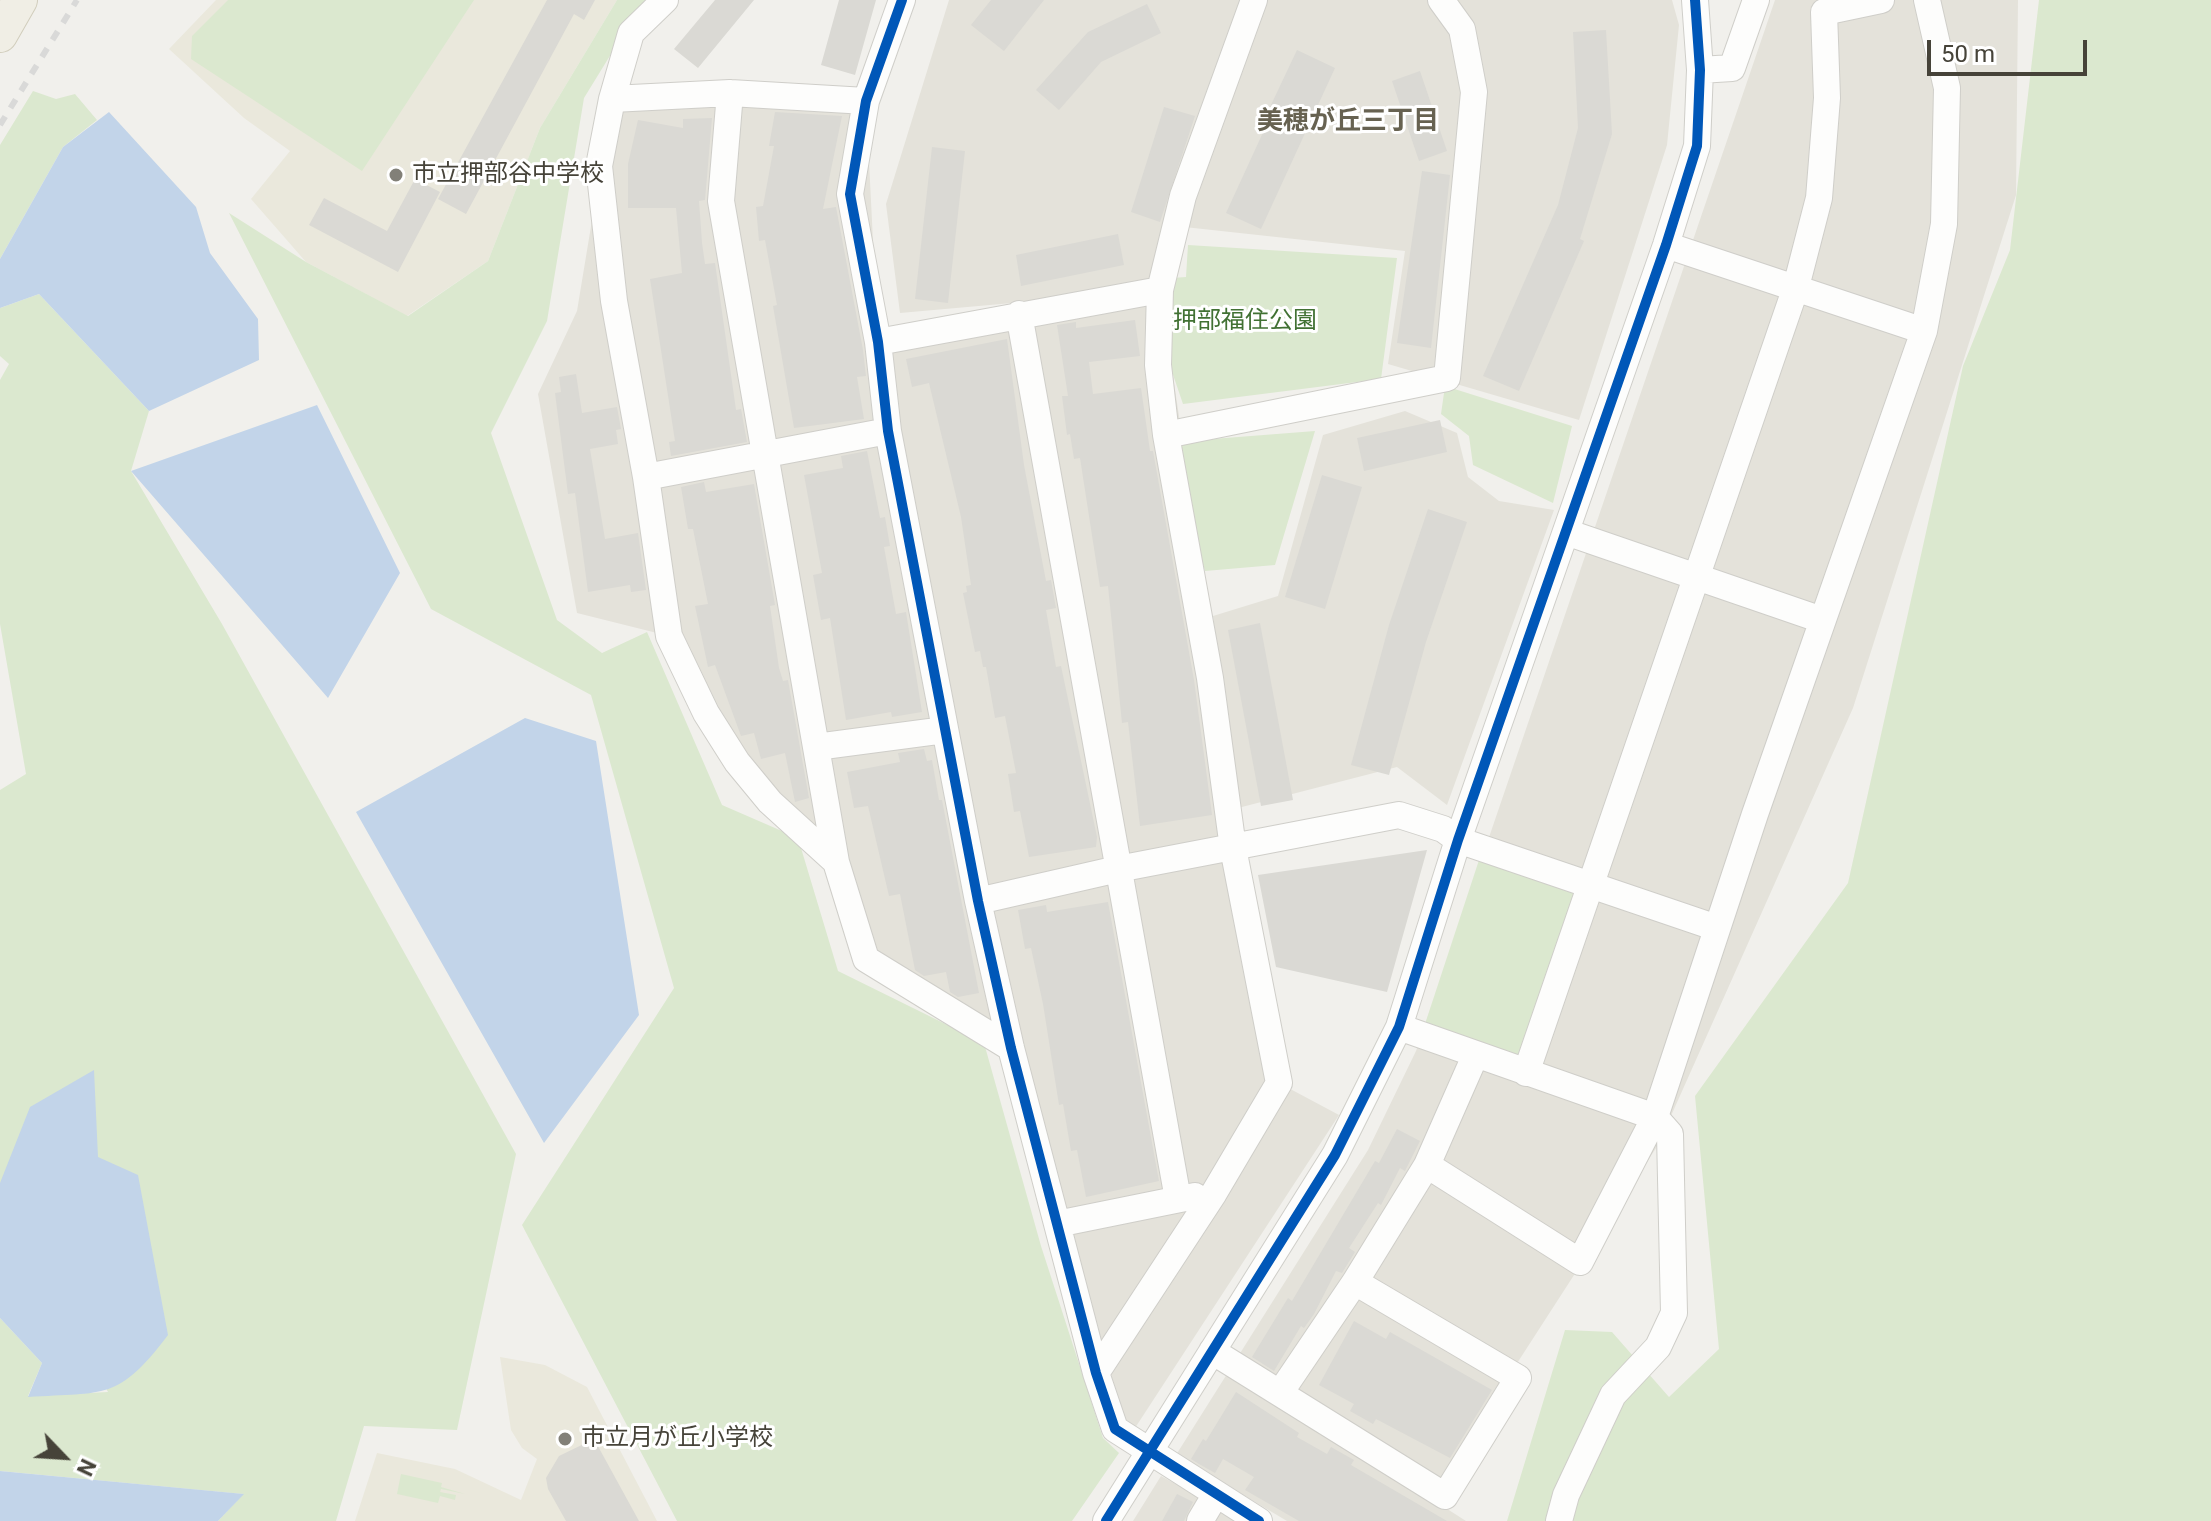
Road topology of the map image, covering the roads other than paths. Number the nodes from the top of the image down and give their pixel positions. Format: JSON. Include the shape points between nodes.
{"nodes":[{"id":1,"x":20,"y":0,"type":"edge"},
{"id":2,"x":665,"y":0,"type":"edge"},
{"id":3,"x":902,"y":0,"type":"edge"},
{"id":4,"x":1254,"y":0,"type":"edge"},
{"id":5,"x":1441,"y":0,"type":"edge"},
{"id":6,"x":1695,"y":0,"type":"edge"},
{"id":7,"x":1756,"y":0,"type":"edge"},
{"id":8,"x":1881,"y":0,"type":"edge"},
{"id":9,"x":1927,"y":0,"type":"edge"},
{"id":10,"x":0,"y":35,"type":"edge"},
{"id":11,"x":1700,"y":70,"type":"junction"},
{"id":12,"x":730,"y":93,"type":"junction"},
{"id":13,"x":612,"y":99,"type":"junction"},
{"id":14,"x":866,"y":101,"type":"junction"},
{"id":15,"x":1666,"y":245,"type":"junction"},
{"id":16,"x":1796,"y":287,"type":"junction"},
{"id":17,"x":1160,"y":290,"type":"junction"},
{"id":18,"x":1019,"y":314,"type":"junction"},
{"id":19,"x":1924,"y":331,"type":"junction"},
{"id":20,"x":878,"y":342,"type":"junction"},
{"id":21,"x":888,"y":431,"type":"junction"},
{"id":22,"x":1166,"y":435,"type":"junction"},
{"id":23,"x":766,"y":453,"type":"junction"},
{"id":24,"x":646,"y":477,"type":"junction"},
{"id":25,"x":1566,"y":532,"type":"junction"},
{"id":26,"x":1696,"y":575,"type":"junction"},
{"id":27,"x":1822,"y":620,"type":"junction"},
{"id":28,"x":945,"y":730,"type":"junction"},
{"id":29,"x":816,"y":747,"type":"junction"},
{"id":30,"x":1458,"y":840,"type":"junction"},
{"id":31,"x":1233,"y":848,"type":"junction"},
{"id":32,"x":836,"y":862,"type":"junction"},
{"id":33,"x":1118,"y":869,"type":"junction"},
{"id":34,"x":1591,"y":883,"type":"junction"},
{"id":35,"x":978,"y":901,"type":"junction"},
{"id":36,"x":1717,"y":928,"type":"junction"},
{"id":37,"x":1399,"y":1027,"type":"junction"},
{"id":38,"x":1011,"y":1048,"type":"junction"},
{"id":39,"x":1475,"y":1056,"type":"junction"},
{"id":40,"x":1526,"y":1073,"type":"junction"},
{"id":41,"x":1655,"y":1117,"type":"junction"},
{"id":42,"x":1427,"y":1165,"type":"junction"},
{"id":43,"x":1214,"y":1193,"type":"junction"},
{"id":44,"x":1178,"y":1199,"type":"junction"},
{"id":45,"x":1057,"y":1224,"type":"junction"},
{"id":46,"x":1355,"y":1282,"type":"junction"},
{"id":47,"x":1212,"y":1351,"type":"junction"},
{"id":48,"x":1096,"y":1373,"type":"junction"},
{"id":49,"x":1280,"y":1393,"type":"junction"},
{"id":50,"x":1150,"y":1452,"type":"junction"},
{"id":51,"x":1216,"y":1494,"type":"junction"},
{"id":52,"x":1106,"y":1521,"type":"edge"},
{"id":53,"x":1200,"y":1521,"type":"edge"},
{"id":54,"x":1259,"y":1521,"type":"edge"},
{"id":55,"x":1559,"y":1521,"type":"edge"}],
"edges":[{"from":1,"to":10,"type":"main road"},
{"from":2,"to":13,"type":"street","via":[[631,33]]},
{"from":3,"to":14,"type":"street"},
{"from":4,"to":17,"type":"street","via":[[1183,196]]},
{"from":5,"to":22,"type":"street","via":[[1462,29],[1474,92],[1447,378]]},
{"from":6,"to":11,"type":"street"},
{"from":7,"to":11,"type":"street","via":[[1732,68]]},
{"from":8,"to":16,"type":"street","via":[[1824,12],[1827,98],[1819,198]]},
{"from":9,"to":19,"type":"street","via":[[1947,88],[1944,224]]},
{"from":11,"to":15,"type":"street","via":[[1697,146]]},
{"from":12,"to":13,"type":"street"},
{"from":12,"to":14,"type":"street"},
{"from":12,"to":23,"type":"street","via":[[721,201]]},
{"from":13,"to":24,"type":"street","via":[[599,166],[614,301]]},
{"from":14,"to":20,"type":"street","via":[[850,194]]},
{"from":15,"to":16,"type":"street"},
{"from":15,"to":25,"type":"street"},
{"from":16,"to":19,"type":"street"},
{"from":16,"to":26,"type":"street"},
{"from":17,"to":18,"type":"street"},
{"from":17,"to":22,"type":"street","via":[[1158,365]]},
{"from":18,"to":20,"type":"street"},
{"from":18,"to":33,"type":"street"},
{"from":19,"to":27,"type":"street"},
{"from":20,"to":21,"type":"street"},
{"from":21,"to":23,"type":"street"},
{"from":21,"to":28,"type":"street"},
{"from":22,"to":31,"type":"street","via":[[1210,678]]},
{"from":23,"to":24,"type":"street"},
{"from":23,"to":29,"type":"street"},
{"from":24,"to":32,"type":"street","via":[[669,636],[706,713],[770,802]]},
{"from":25,"to":26,"type":"street"},
{"from":25,"to":30,"type":"street"},
{"from":26,"to":27,"type":"street"},
{"from":26,"to":34,"type":"street"},
{"from":27,"to":36,"type":"street"},
{"from":28,"to":29,"type":"street"},
{"from":28,"to":35,"type":"street"},
{"from":29,"to":32,"type":"street"},
{"from":30,"to":31,"type":"street","via":[[1443,829],[1399,815]]},
{"from":30,"to":34,"type":"street"},
{"from":30,"to":37,"type":"street"},
{"from":31,"to":33,"type":"street"},
{"from":31,"to":43,"type":"street","via":[[1279,1083]]},
{"from":32,"to":38,"type":"street","via":[[866,959]]},
{"from":33,"to":35,"type":"street"},
{"from":33,"to":44,"type":"street"},
{"from":34,"to":36,"type":"street"},
{"from":34,"to":40,"type":"street"},
{"from":35,"to":38,"type":"street"},
{"from":36,"to":41,"type":"street"},
{"from":37,"to":39,"type":"street"},
{"from":37,"to":47,"type":"street","via":[[1335,1155]]},
{"from":38,"to":45,"type":"street"},
{"from":39,"to":40,"type":"street"},
{"from":39,"to":42,"type":"street"},
{"from":40,"to":41,"type":"street"},
{"from":41,"to":42,"type":"street","via":[[1580,1262]]},
{"from":41,"to":55,"type":"street","via":[[1670,1134],[1674,1313],[1658,1347],[1613,1395]]},
{"from":42,"to":46,"type":"street"},
{"from":43,"to":44,"type":"street"},
{"from":43,"to":48,"type":"street"},
{"from":44,"to":45,"type":"street"},
{"from":45,"to":48,"type":"street"},
{"from":46,"to":49,"type":"street"},
{"from":46,"to":49,"type":"street","via":[[1518,1378],[1445,1496]]},
{"from":47,"to":49,"type":"street"},
{"from":47,"to":50,"type":"street"},
{"from":48,"to":50,"type":"street","via":[[1115,1429]]},
{"from":50,"to":51,"type":"street"},
{"from":50,"to":52,"type":"street"},
{"from":51,"to":53,"type":"street"},
{"from":51,"to":54,"type":"street"}]}
